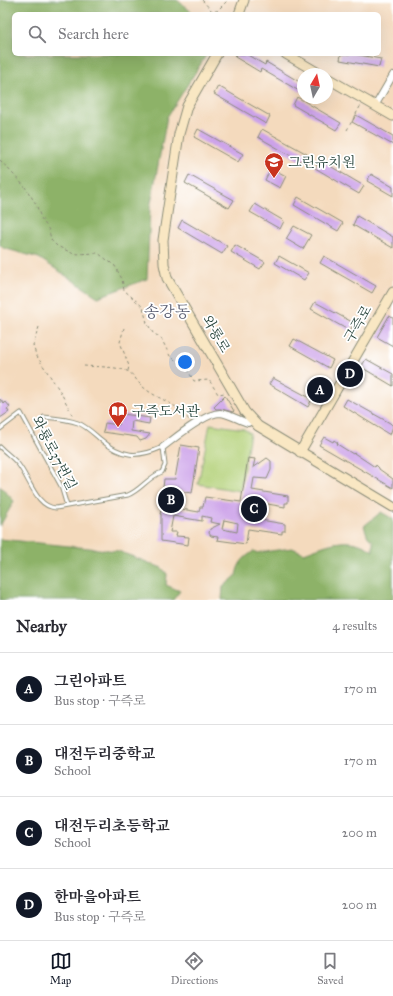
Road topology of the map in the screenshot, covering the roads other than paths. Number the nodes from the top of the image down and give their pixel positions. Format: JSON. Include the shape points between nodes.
{"nodes":[{"id":1,"x":244,"y":0,"type":"edge"},
{"id":2,"x":240,"y":12,"type":"edge"},
{"id":3,"x":216,"y":56,"type":"edge"},
{"id":4,"x":289,"y":56,"type":"edge"},
{"id":5,"x":310,"y":68,"type":"edge"},
{"id":6,"x":393,"y":75,"type":"edge"},
{"id":7,"x":333,"y":82,"type":"edge"},
{"id":8,"x":375,"y":106,"type":"junction"},
{"id":9,"x":393,"y":116,"type":"edge"},
{"id":10,"x":393,"y":292,"type":"edge"},
{"id":11,"x":44,"y":417,"type":"dead end"},
{"id":12,"x":253,"y":420,"type":"junction"},
{"id":13,"x":0,"y":429,"type":"edge"},
{"id":14,"x":0,"y":447,"type":"edge"},
{"id":15,"x":163,"y":447,"type":"junction"},
{"id":16,"x":300,"y":452,"type":"junction"},
{"id":17,"x":67,"y":506,"type":"junction"},
{"id":18,"x":393,"y":507,"type":"edge"}],
"edges":[{"from":1,"to":2,"type":"main road"},
{"from":3,"to":12,"type":"main road","name":"와룡로","via":[[187,106],[179,134],[163,240],[164,264],[167,278]]},
{"from":4,"to":5,"type":"main road"},
{"from":6,"to":8,"type":"street"},
{"from":7,"to":8,"type":"main road"},
{"from":8,"to":9,"type":"main road"},
{"from":10,"to":16,"type":"main road","name":"구즉로"},
{"from":11,"to":15,"type":"lane","via":[[76,422],[114,449],[127,455],[137,456]]},
{"from":12,"to":15,"type":"street","via":[[248,423],[220,413],[213,415],[192,426]]},
{"from":12,"to":16,"type":"main road","name":"와룡로","via":[[258,426]]},
{"from":13,"to":17,"type":"lane","name":"와룡로37번길","via":[[21,412],[61,486]]},
{"from":14,"to":17,"type":"lane","name":"와룡로37번길","via":[[19,465],[44,505],[49,508]]},
{"from":15,"to":17,"type":"lane","name":"와룡로37번길","via":[[165,465],[162,472],[150,478],[136,492]]},
{"from":16,"to":18,"type":"main road","name":"와룡로"}]}
